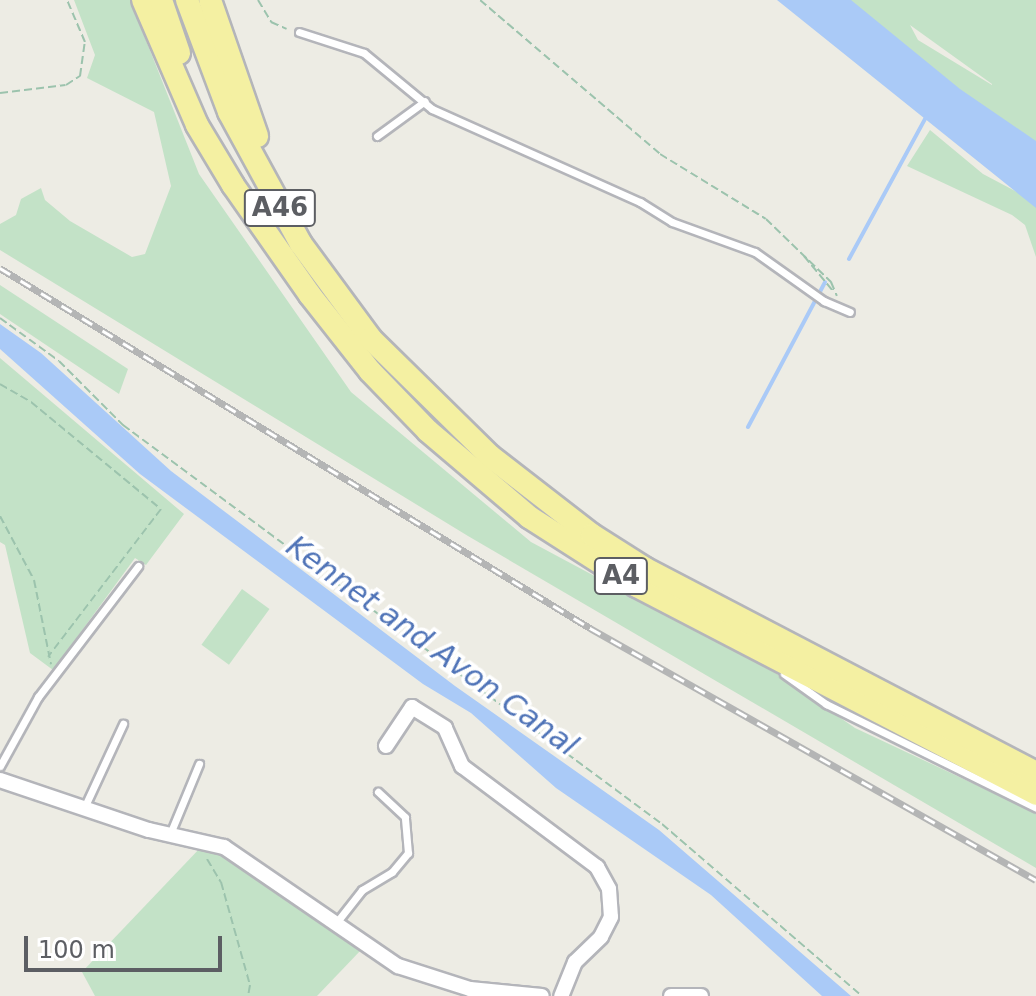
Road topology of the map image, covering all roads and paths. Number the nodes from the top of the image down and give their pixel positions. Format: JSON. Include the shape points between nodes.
{"nodes":[{"id":1,"x":67,"y":0,"type":"edge"},
{"id":2,"x":143,"y":0,"type":"edge"},
{"id":3,"x":161,"y":0,"type":"edge"},
{"id":4,"x":187,"y":0,"type":"edge"},
{"id":5,"x":210,"y":0,"type":"edge"},
{"id":6,"x":258,"y":0,"type":"edge"},
{"id":7,"x":480,"y":0,"type":"edge"},
{"id":8,"x":299,"y":32,"type":"joint"},
{"id":9,"x":0,"y":93,"type":"edge"},
{"id":10,"x":425,"y":101,"type":"junction"},
{"id":11,"x":377,"y":136,"type":"dead end"},
{"id":12,"x":802,"y":252,"type":"junction"},
{"id":13,"x":283,"y":257,"type":"junction"},
{"id":14,"x":836,"y":294,"type":"junction"},
{"id":15,"x":850,"y":312,"type":"joint"},
{"id":16,"x":0,"y":318,"type":"edge"},
{"id":17,"x":0,"y":384,"type":"edge"},
{"id":18,"x":420,"y":388,"type":"junction"},
{"id":19,"x":0,"y":516,"type":"edge"},
{"id":20,"x":138,"y":566,"type":"dead end"},
{"id":21,"x":755,"y":648,"type":"junction"},
{"id":22,"x":48,"y":657,"type":"junction"},
{"id":23,"x":57,"y":672,"type":"junction"},
{"id":24,"x":123,"y":724,"type":"dead end"},
{"id":25,"x":386,"y":746,"type":"dead end"},
{"id":26,"x":199,"y":764,"type":"dead end"},
{"id":27,"x":0,"y":766,"type":"edge"},
{"id":28,"x":1036,"y":773,"type":"edge"},
{"id":29,"x":0,"y":780,"type":"edge"},
{"id":30,"x":378,"y":792,"type":"dead end"},
{"id":31,"x":1036,"y":794,"type":"edge"},
{"id":32,"x":1036,"y":808,"type":"edge"},
{"id":33,"x":83,"y":810,"type":"junction"},
{"id":34,"x":170,"y":834,"type":"junction"},
{"id":35,"x":203,"y":851,"type":"dead end"},
{"id":36,"x":335,"y":925,"type":"junction"},
{"id":37,"x":248,"y":996,"type":"edge"},
{"id":38,"x":542,"y":996,"type":"edge"},
{"id":39,"x":561,"y":996,"type":"edge"},
{"id":40,"x":671,"y":996,"type":"edge"},
{"id":41,"x":701,"y":996,"type":"edge"},
{"id":42,"x":862,"y":996,"type":"edge"}],
"edges":[{"from":1,"to":9,"type":"path","via":[[85,42],[80,76],[66,85]]},
{"from":2,"to":13,"type":"highway","via":[[197,125]]},
{"from":3,"to":13,"type":"highway","number":"A46","via":[[203,113]]},
{"from":4,"to":18,"type":"highway","number":"A46","via":[[229,112],[301,244],[371,339]]},
{"from":5,"to":18,"type":"highway","via":[[246,111],[293,210],[328,269]]},
{"from":6,"to":8,"type":"path","via":[[271,22]]},
{"from":7,"to":12,"type":"path","via":[[660,154],[766,219]]},
{"from":8,"to":10,"type":"lane","via":[[381,62]]},
{"from":10,"to":11,"type":"lane"},
{"from":10,"to":15,"type":"lane","via":[[456,121],[640,202],[672,222],[755,252],[808,291]]},
{"from":12,"to":14,"type":"path"},
{"from":12,"to":14,"type":"path"},
{"from":13,"to":21,"type":"highway","number":"A4","via":[[370,371],[499,493],[623,578]]},
{"from":14,"to":15,"type":"path"},
{"from":16,"to":42,"type":"path","via":[[59,361],[123,425],[662,824]]},
{"from":17,"to":22,"type":"path","via":[[31,402],[161,509]]},
{"from":18,"to":28,"type":"highway","number":"A4","via":[[500,464],[644,568]]},
{"from":19,"to":22,"type":"path","via":[[34,580]]},
{"from":20,"to":23,"type":"lane"},
{"from":21,"to":31,"type":"highway","number":"A4"},
{"from":21,"to":32,"type":"lane","via":[[826,704]]},
{"from":22,"to":23,"type":"path"},
{"from":23,"to":27,"type":"lane"},
{"from":24,"to":33,"type":"lane"},
{"from":25,"to":39,"type":"street","via":[[412,707],[445,728],[462,766],[597,867],[609,889],[611,917],[601,937],[575,962]]},
{"from":26,"to":34,"type":"lane"},
{"from":29,"to":33,"type":"street"},
{"from":30,"to":36,"type":"lane","via":[[405,817],[408,853],[392,872],[362,890]]},
{"from":33,"to":34,"type":"street"},
{"from":34,"to":36,"type":"street","via":[[224,847]]},
{"from":35,"to":37,"type":"path","via":[[221,882],[250,985]]},
{"from":36,"to":38,"type":"street","via":[[398,966],[439,981]]},
{"from":40,"to":41,"type":"street"}]}
